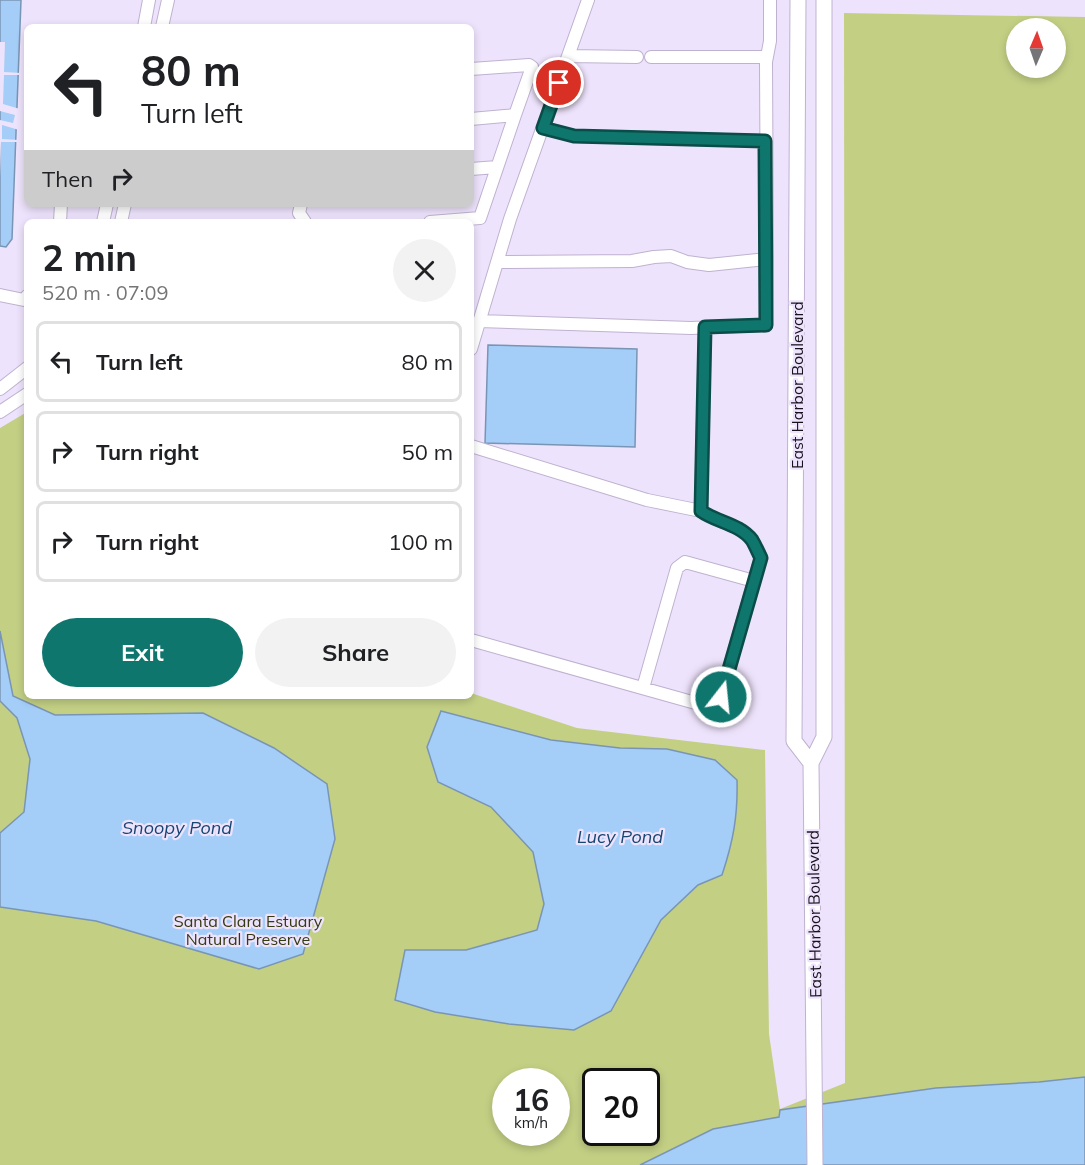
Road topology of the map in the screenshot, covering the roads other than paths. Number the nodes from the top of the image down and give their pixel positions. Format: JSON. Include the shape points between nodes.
{"nodes":[{"id":1,"x":149,"y":0,"type":"edge"},
{"id":2,"x":168,"y":0,"type":"edge"},
{"id":3,"x":588,"y":0,"type":"edge"},
{"id":4,"x":770,"y":0,"type":"edge"},
{"id":5,"x":798,"y":0,"type":"edge"},
{"id":6,"x":824,"y":0,"type":"edge"},
{"id":7,"x":145,"y":24,"type":"edge"},
{"id":8,"x":163,"y":24,"type":"edge"},
{"id":9,"x":569,"y":56,"type":"junction"},
{"id":10,"x":637,"y":57,"type":"dead end"},
{"id":11,"x":651,"y":57,"type":"dead end"},
{"id":12,"x":767,"y":57,"type":"junction"},
{"id":13,"x":474,"y":69,"type":"edge"},
{"id":14,"x":515,"y":115,"type":"junction"},
{"id":15,"x":474,"y":119,"type":"edge"},
{"id":16,"x":543,"y":128,"type":"junction"},
{"id":17,"x":765,"y":141,"type":"junction"},
{"id":18,"x":497,"y":167,"type":"junction"},
{"id":19,"x":474,"y":169,"type":"edge"},
{"id":20,"x":468,"y":219,"type":"edge"},
{"id":21,"x":767,"y":259,"type":"junction"},
{"id":22,"x":498,"y":262,"type":"junction"},
{"id":23,"x":0,"y":295,"type":"edge"},
{"id":24,"x":24,"y":300,"type":"edge"},
{"id":25,"x":479,"y":321,"type":"junction"},
{"id":26,"x":705,"y":327,"type":"junction"},
{"id":27,"x":474,"y":339,"type":"edge"},
{"id":28,"x":24,"y":370,"type":"edge"},
{"id":29,"x":0,"y":389,"type":"edge"},
{"id":30,"x":24,"y":396,"type":"edge"},
{"id":31,"x":0,"y":412,"type":"edge"},
{"id":32,"x":474,"y":447,"type":"edge"},
{"id":33,"x":701,"y":511,"type":"junction"},
{"id":34,"x":754,"y":581,"type":"junction"},
{"id":35,"x":474,"y":641,"type":"edge"},
{"id":36,"x":643,"y":688,"type":"junction"},
{"id":37,"x":811,"y":763,"type":"junction"},
{"id":38,"x":815,"y":1165,"type":"edge"}],
"edges":[{"from":1,"to":7,"type":"street"},
{"from":2,"to":8,"type":"street"},
{"from":3,"to":9,"type":"street"},
{"from":4,"to":12,"type":"street"},
{"from":5,"to":37,"type":"main road","name":"East Harbor Boulevard","via":[[794,741]]},
{"from":6,"to":37,"type":"main road","name":"East Harbor Boulevard","via":[[824,737]]},
{"from":9,"to":10,"type":"street"},
{"from":9,"to":16,"type":"street"},
{"from":11,"to":12,"type":"street"},
{"from":12,"to":17,"type":"street"},
{"from":13,"to":14,"type":"street","via":[[529,64],[532,67]]},
{"from":14,"to":15,"type":"street"},
{"from":14,"to":18,"type":"street"},
{"from":16,"to":17,"type":"street","via":[[574,136]]},
{"from":16,"to":22,"type":"street"},
{"from":17,"to":21,"type":"street"},
{"from":18,"to":19,"type":"street"},
{"from":18,"to":20,"type":"street","via":[[480,218]]},
{"from":21,"to":22,"type":"street","via":[[709,265],[671,256],[632,261]]},
{"from":21,"to":26,"type":"street","via":[[766,325]]},
{"from":22,"to":25,"type":"street"},
{"from":23,"to":24,"type":"street"},
{"from":25,"to":26,"type":"street"},
{"from":25,"to":27,"type":"street"},
{"from":26,"to":33,"type":"street"},
{"from":28,"to":29,"type":"street"},
{"from":30,"to":31,"type":"street"},
{"from":32,"to":33,"type":"street","via":[[648,500]]},
{"from":33,"to":34,"type":"street","via":[[751,538],[761,558]]},
{"from":34,"to":36,"type":"street","via":[[721,697],[714,705]]},
{"from":34,"to":36,"type":"street","via":[[685,562],[677,568]]},
{"from":35,"to":36,"type":"street"},
{"from":37,"to":38,"type":"main road","name":"East Harbor Boulevard"}]}
